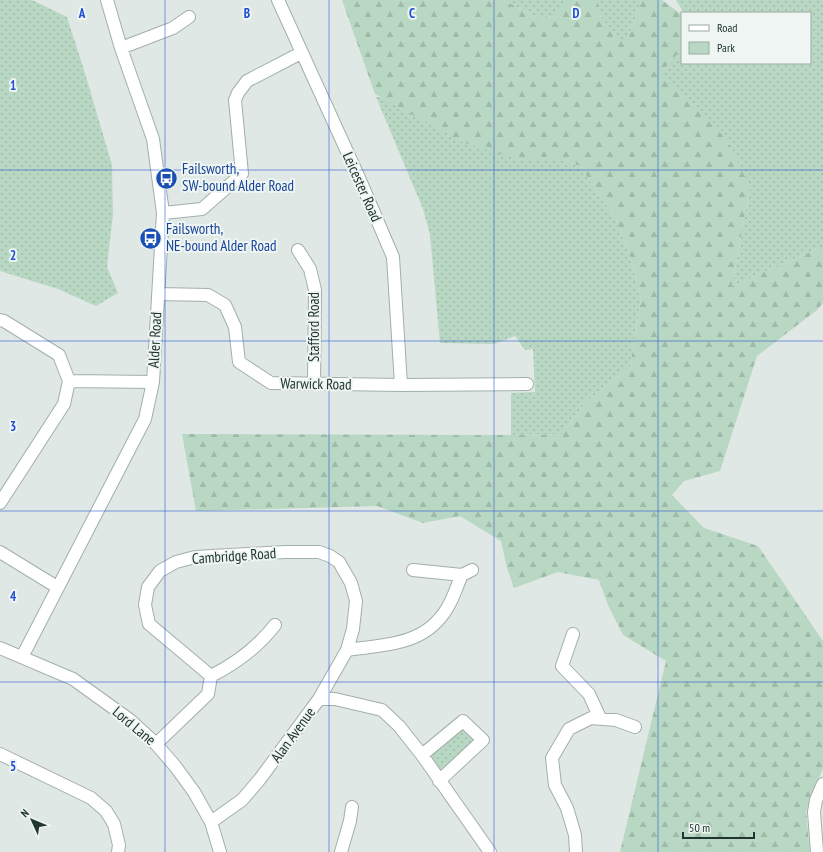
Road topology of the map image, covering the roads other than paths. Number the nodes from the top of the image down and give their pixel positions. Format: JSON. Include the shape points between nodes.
{"nodes":[{"id":1,"x":107,"y":0,"type":"edge"},
{"id":2,"x":278,"y":0,"type":"edge"},
{"id":3,"x":189,"y":17,"type":"dead end"},
{"id":4,"x":121,"y":48,"type":"junction"},
{"id":5,"x":301,"y":53,"type":"junction"},
{"id":6,"x":163,"y":213,"type":"junction"},
{"id":7,"x":298,"y":250,"type":"dead end"},
{"id":8,"x":158,"y":294,"type":"junction"},
{"id":9,"x":0,"y":320,"type":"edge"},
{"id":10,"x":69,"y":381,"type":"junction"},
{"id":11,"x":152,"y":382,"type":"junction"},
{"id":12,"x":314,"y":384,"type":"junction"},
{"id":13,"x":527,"y":384,"type":"dead end"},
{"id":14,"x":401,"y":385,"type":"junction"},
{"id":15,"x":0,"y":503,"type":"edge"},
{"id":16,"x":0,"y":552,"type":"edge"},
{"id":17,"x":413,"y":570,"type":"dead end"},
{"id":18,"x":58,"y":587,"type":"junction"},
{"id":19,"x":275,"y":625,"type":"dead end"},
{"id":20,"x":573,"y":634,"type":"dead end"},
{"id":21,"x":0,"y":648,"type":"edge"},
{"id":22,"x":348,"y":650,"type":"junction"},
{"id":23,"x":22,"y":657,"type":"junction"},
{"id":24,"x":211,"y":676,"type":"junction"},
{"id":25,"x":319,"y":699,"type":"junction"},
{"id":26,"x":600,"y":718,"type":"junction"},
{"id":27,"x":635,"y":727,"type":"dead end"},
{"id":28,"x":156,"y":744,"type":"junction"},
{"id":29,"x":0,"y":754,"type":"edge"},
{"id":30,"x":422,"y":755,"type":"junction"},
{"id":31,"x":440,"y":781,"type":"junction"},
{"id":32,"x":823,"y":784,"type":"edge"},
{"id":33,"x":352,"y":807,"type":"dead end"},
{"id":34,"x":211,"y":822,"type":"junction"},
{"id":35,"x":118,"y":852,"type":"edge"},
{"id":36,"x":220,"y":852,"type":"edge"},
{"id":37,"x":341,"y":852,"type":"edge"},
{"id":38,"x":490,"y":852,"type":"edge"},
{"id":39,"x":576,"y":852,"type":"edge"},
{"id":40,"x":817,"y":852,"type":"edge"}],
"edges":[{"from":1,"to":4,"type":"street","name":"Alder Road"},
{"from":2,"to":5,"type":"street","name":"Leicester Road"},
{"from":3,"to":4,"type":"street","via":[[174,28]]},
{"from":4,"to":6,"type":"street","name":"Alder Road","via":[[153,139]]},
{"from":5,"to":6,"type":"street","via":[[247,81],[238,93],[236,100],[242,174],[202,209]]},
{"from":5,"to":14,"type":"street","name":"Leicester Road","via":[[393,257]]},
{"from":6,"to":8,"type":"street","name":"Alder Road"},
{"from":7,"to":12,"type":"street","name":"Stafford Road","via":[[310,269],[315,290]]},
{"from":8,"to":11,"type":"street","name":"Alder Road"},
{"from":8,"to":12,"type":"street","name":"Warwick Road","via":[[208,295],[225,305],[234,327],[240,362],[270,383]]},
{"from":9,"to":10,"type":"street","via":[[59,355]]},
{"from":10,"to":11,"type":"street"},
{"from":10,"to":15,"type":"street","via":[[64,404]]},
{"from":11,"to":18,"type":"street","name":"Alder Road","via":[[145,419]]},
{"from":12,"to":14,"type":"street","name":"Warwick Road"},
{"from":13,"to":14,"type":"street","name":"Warwick Road"},
{"from":16,"to":18,"type":"street"},
{"from":17,"to":22,"type":"street","via":[[467,572],[451,602],[431,628],[403,643]]},
{"from":18,"to":23,"type":"street","name":"Alder Road"},
{"from":19,"to":24,"type":"street","via":[[244,657]]},
{"from":20,"to":26,"type":"street","via":[[562,666],[589,694]]},
{"from":21,"to":23,"type":"street","name":"Lord Lane"},
{"from":22,"to":24,"type":"street","name":"Cambridge Road","via":[[356,601],[351,583],[339,562],[330,556],[319,552],[285,552],[195,557],[176,562],[160,571],[148,587],[145,605],[149,624]]},
{"from":22,"to":25,"type":"street","name":"Cambridge Road"},
{"from":23,"to":28,"type":"street","name":"Lord Lane","via":[[73,679],[130,720]]},
{"from":24,"to":28,"type":"street","via":[[208,694]]},
{"from":25,"to":30,"type":"street","name":"Alan Avenue","via":[[335,699],[382,710],[399,726]]},
{"from":25,"to":34,"type":"street","name":"Alan Avenue","via":[[242,800]]},
{"from":26,"to":27,"type":"street","via":[[616,720]]},
{"from":26,"to":39,"type":"street","via":[[590,718],[569,729],[552,758],[555,785],[567,808],[576,836]]},
{"from":28,"to":34,"type":"street","name":"Lord Lane","via":[[194,792]]},
{"from":29,"to":35,"type":"street","via":[[91,798],[106,811],[114,824]]},
{"from":30,"to":31,"type":"street","name":"Alan Avenue"},
{"from":30,"to":31,"type":"street","via":[[463,721],[483,740]]},
{"from":31,"to":38,"type":"street","name":"Alan Avenue"},
{"from":32,"to":40,"type":"street","via":[[814,812]]},
{"from":33,"to":37,"type":"street"},
{"from":34,"to":36,"type":"street","name":"Lord Lane"}]}
